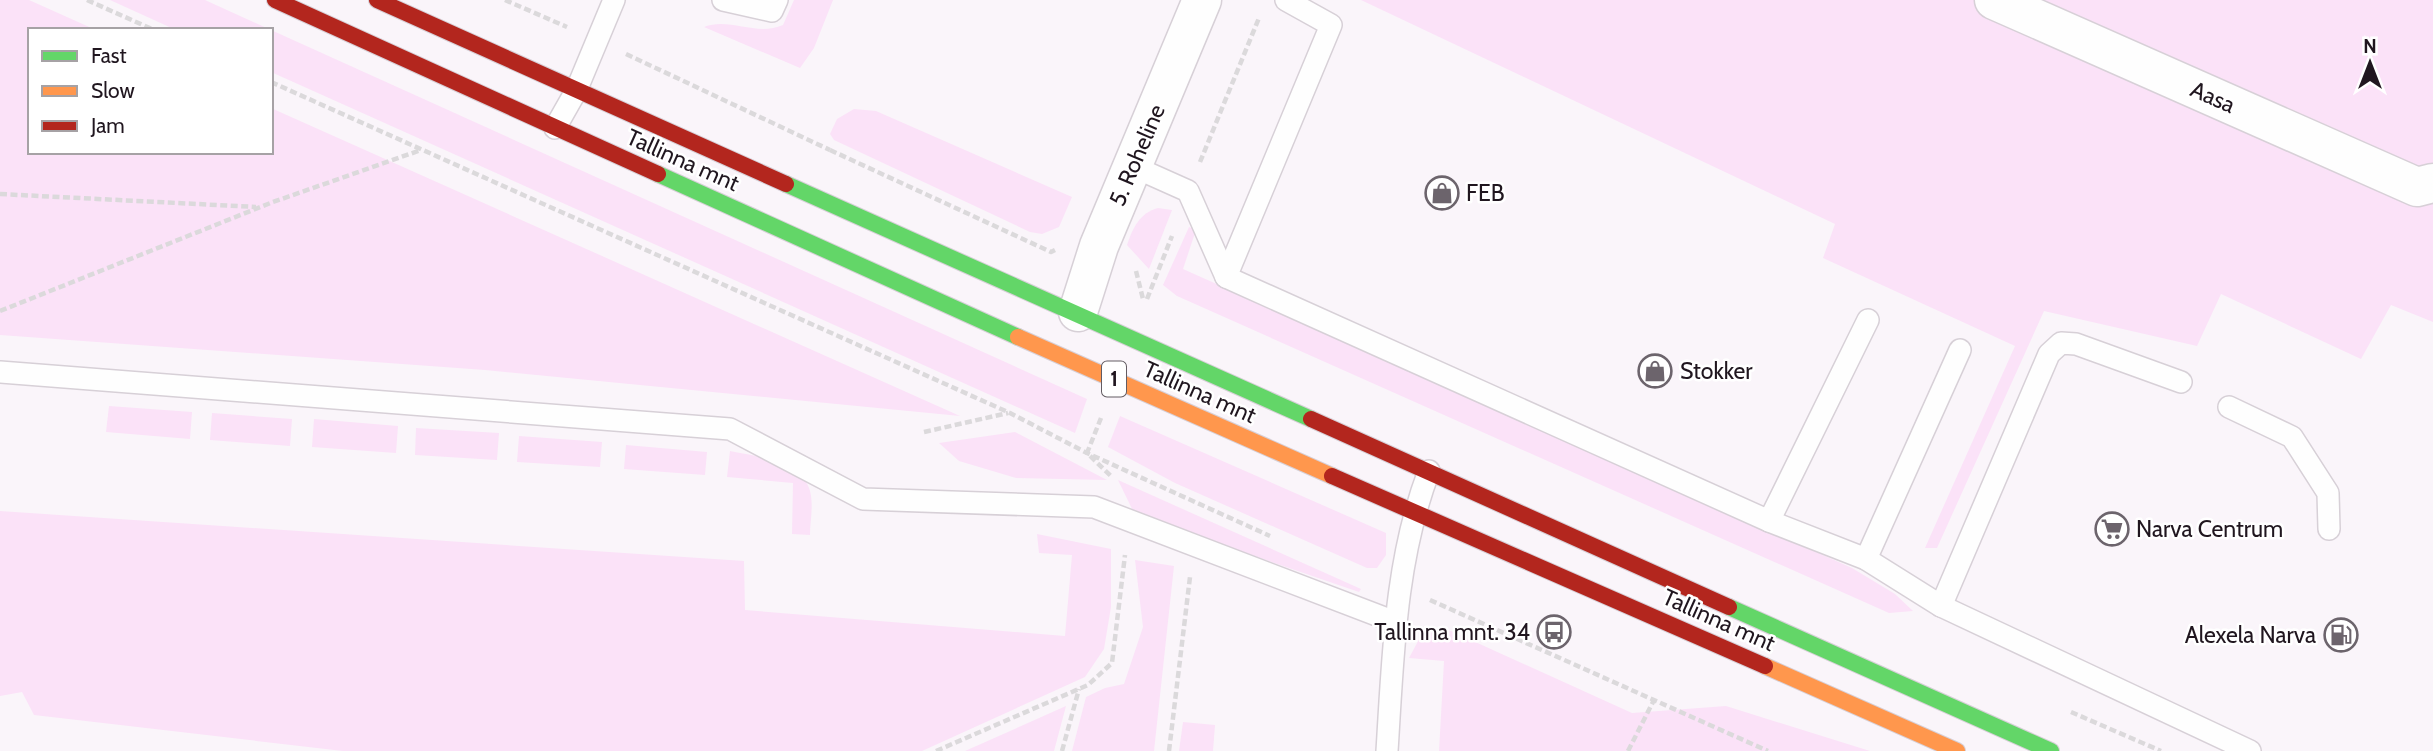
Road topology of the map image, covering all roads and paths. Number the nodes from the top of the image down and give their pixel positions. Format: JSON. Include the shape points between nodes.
{"nodes":[{"id":1,"x":87,"y":0,"type":"edge"},
{"id":2,"x":275,"y":0,"type":"edge"},
{"id":3,"x":377,"y":0,"type":"edge"},
{"id":4,"x":505,"y":0,"type":"edge"},
{"id":5,"x":614,"y":0,"type":"edge"},
{"id":6,"x":723,"y":0,"type":"edge"},
{"id":7,"x":777,"y":0,"type":"edge"},
{"id":8,"x":1202,"y":0,"type":"edge"},
{"id":9,"x":1286,"y":0,"type":"edge"},
{"id":10,"x":1994,"y":0,"type":"edge"},
{"id":11,"x":1261,"y":13,"type":"dead end"},
{"id":12,"x":149,"y":28,"type":"edge"},
{"id":13,"x":597,"y":40,"type":"junction"},
{"id":14,"x":273,"y":83,"type":"edge"},
{"id":15,"x":576,"y":91,"type":"junction"},
{"id":16,"x":555,"y":128,"type":"junction"},
{"id":17,"x":422,"y":150,"type":"junction"},
{"id":18,"x":841,"y":154,"type":"dead end"},
{"id":19,"x":1132,"y":166,"type":"junction"},
{"id":20,"x":2433,"y":183,"type":"edge"},
{"id":21,"x":1188,"y":191,"type":"junction"},
{"id":22,"x":0,"y":194,"type":"edge"},
{"id":23,"x":260,"y":207,"type":"junction"},
{"id":24,"x":1226,"y":277,"type":"junction"},
{"id":25,"x":1144,"y":304,"type":"dead end"},
{"id":26,"x":0,"y":311,"type":"edge"},
{"id":27,"x":1078,"y":312,"type":"junction"},
{"id":28,"x":1868,"y":320,"type":"dead end"},
{"id":29,"x":1960,"y":350,"type":"dead end"},
{"id":30,"x":1056,"y":354,"type":"junction"},
{"id":31,"x":0,"y":372,"type":"edge"},
{"id":32,"x":2180,"y":382,"type":"dead end"},
{"id":33,"x":2229,"y":407,"type":"dead end"},
{"id":34,"x":1105,"y":408,"type":"dead end"},
{"id":35,"x":1010,"y":413,"type":"junction"},
{"id":36,"x":924,"y":432,"type":"dead end"},
{"id":37,"x":1087,"y":453,"type":"junction"},
{"id":38,"x":1429,"y":471,"type":"junction"},
{"id":39,"x":1414,"y":510,"type":"junction"},
{"id":40,"x":1130,"y":520,"type":"junction"},
{"id":41,"x":1769,"y":521,"type":"junction"},
{"id":42,"x":2329,"y":529,"type":"dead end"},
{"id":43,"x":1274,"y":538,"type":"dead end"},
{"id":44,"x":1194,"y":545,"type":"junction"},
{"id":45,"x":1866,"y":559,"type":"junction"},
{"id":46,"x":1401,"y":587,"type":"junction"},
{"id":47,"x":1941,"y":607,"type":"junction"},
{"id":48,"x":1395,"y":622,"type":"junction"},
{"id":49,"x":1079,"y":688,"type":"junction"},
{"id":50,"x":1654,"y":700,"type":"junction"},
{"id":51,"x":1762,"y":750,"type":"edge"},
{"id":52,"x":936,"y":751,"type":"edge"},
{"id":53,"x":1062,"y":751,"type":"edge"},
{"id":54,"x":1169,"y":751,"type":"edge"},
{"id":55,"x":1387,"y":751,"type":"edge"},
{"id":56,"x":1628,"y":751,"type":"edge"},
{"id":57,"x":1768,"y":751,"type":"edge"},
{"id":58,"x":1956,"y":751,"type":"edge"},
{"id":59,"x":2051,"y":751,"type":"edge"},
{"id":60,"x":2250,"y":751,"type":"edge"}],
"edges":[{"from":1,"to":12,"type":"path"},
{"from":2,"to":16,"type":"highway","name":"Tallinna mnt","number":"1"},
{"from":3,"to":15,"type":"highway","name":"Tallinna mnt","number":"1"},
{"from":4,"to":13,"type":"path"},
{"from":5,"to":13,"type":"lane"},
{"from":6,"to":7,"type":"lane","via":[[772,11]]},
{"from":8,"to":19,"type":"street","name":"5. Roheline"},
{"from":9,"to":24,"type":"lane","via":[[1331,25]]},
{"from":10,"to":20,"type":"street","name":"Aasa","via":[[2417,187]]},
{"from":11,"to":21,"type":"path"},
{"from":13,"to":15,"type":"lane"},
{"from":13,"to":18,"type":"path"},
{"from":14,"to":17,"type":"path"},
{"from":15,"to":16,"type":"lane"},
{"from":15,"to":27,"type":"highway","name":"Tallinna mnt","number":"1"},
{"from":16,"to":30,"type":"highway","name":"Tallinna mnt","number":"1"},
{"from":17,"to":23,"type":"path"},
{"from":17,"to":35,"type":"path"},
{"from":19,"to":21,"type":"lane"},
{"from":19,"to":27,"type":"street","name":"5. Roheline"},
{"from":21,"to":24,"type":"lane"},
{"from":21,"to":25,"type":"path"},
{"from":22,"to":23,"type":"path"},
{"from":23,"to":26,"type":"path"},
{"from":24,"to":41,"type":"lane"},
{"from":27,"to":30,"type":"lane"},
{"from":27,"to":38,"type":"highway","name":"Tallinna mnt","number":"1"},
{"from":28,"to":41,"type":"lane"},
{"from":29,"to":45,"type":"lane"},
{"from":30,"to":39,"type":"highway","name":"Tallinna mnt","number":"1"},
{"from":31,"to":40,"type":"lane","via":[[730,429],[863,499],[1094,507]]},
{"from":32,"to":47,"type":"lane","via":[[2076,344],[2061,343],[2049,354]]},
{"from":33,"to":42,"type":"lane","via":[[2292,437],[2328,493]]},
{"from":34,"to":37,"type":"path"},
{"from":35,"to":36,"type":"path"},
{"from":35,"to":37,"type":"path"},
{"from":37,"to":43,"type":"path"},
{"from":38,"to":39,"type":"lane"},
{"from":38,"to":59,"type":"highway","name":"Tallinna mnt","number":"1"},
{"from":39,"to":46,"type":"lane"},
{"from":39,"to":58,"type":"highway","name":"Tallinna mnt","number":"1"},
{"from":40,"to":44,"type":"lane"},
{"from":40,"to":49,"type":"path","via":[[1112,663]]},
{"from":41,"to":45,"type":"lane"},
{"from":44,"to":48,"type":"lane"},
{"from":44,"to":54,"type":"path"},
{"from":45,"to":47,"type":"lane"},
{"from":46,"to":48,"type":"lane"},
{"from":46,"to":50,"type":"path"},
{"from":47,"to":60,"type":"lane"},
{"from":48,"to":55,"type":"lane"},
{"from":49,"to":52,"type":"path"},
{"from":49,"to":53,"type":"path"},
{"from":50,"to":51,"type":"path"},
{"from":50,"to":56,"type":"path"},
{"from":51,"to":57,"type":"path"}]}
